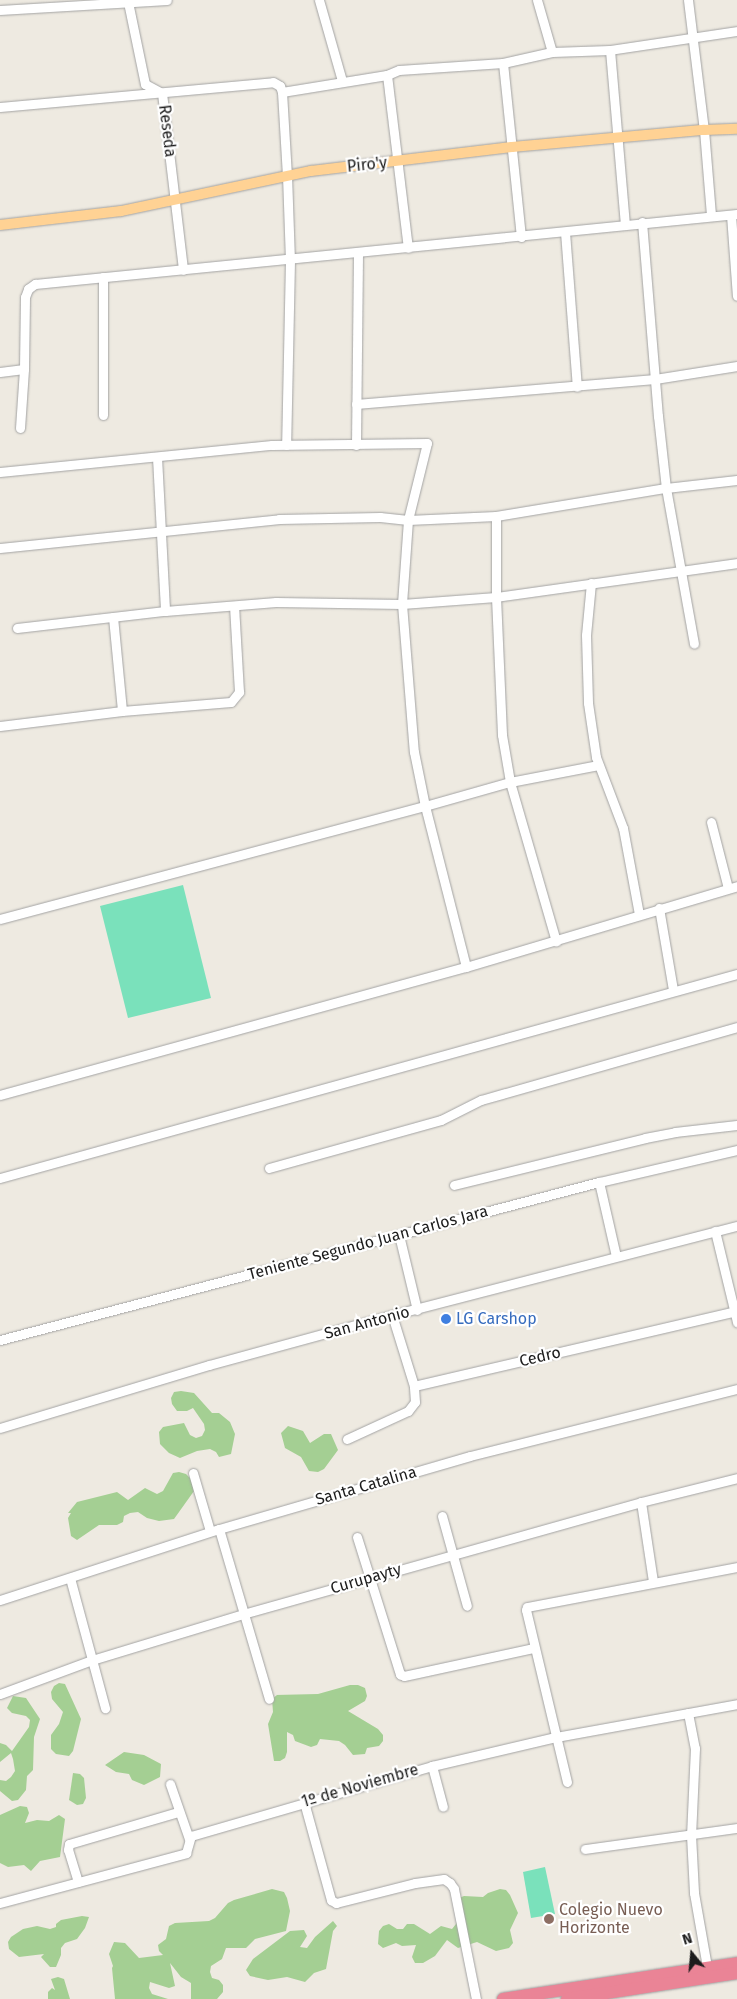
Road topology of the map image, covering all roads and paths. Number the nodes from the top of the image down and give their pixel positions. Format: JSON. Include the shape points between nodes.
{"nodes":[{"id":1,"x":167,"y":0,"type":"edge"},
{"id":2,"x":319,"y":0,"type":"edge"},
{"id":3,"x":537,"y":0,"type":"edge"},
{"id":4,"x":688,"y":0,"type":"edge"},
{"id":5,"x":128,"y":2,"type":"junction"},
{"id":6,"x":0,"y":10,"type":"edge"},
{"id":7,"x":737,"y":31,"type":"edge"},
{"id":8,"x":693,"y":37,"type":"junction"},
{"id":9,"x":610,"y":50,"type":"junction"},
{"id":10,"x":552,"y":52,"type":"junction"},
{"id":11,"x":503,"y":63,"type":"junction"},
{"id":12,"x":387,"y":75,"type":"junction"},
{"id":13,"x":342,"y":81,"type":"junction"},
{"id":14,"x":282,"y":92,"type":"junction"},
{"id":15,"x":162,"y":93,"type":"junction"},
{"id":16,"x":0,"y":107,"type":"edge"},
{"id":17,"x":737,"y":129,"type":"edge"},
{"id":18,"x":704,"y":130,"type":"junction"},
{"id":19,"x":619,"y":138,"type":"junction"},
{"id":20,"x":512,"y":147,"type":"junction"},
{"id":21,"x":398,"y":162,"type":"junction"},
{"id":22,"x":287,"y":175,"type":"junction"},
{"id":23,"x":175,"y":200,"type":"junction"},
{"id":24,"x":734,"y":215,"type":"edge"},
{"id":25,"x":711,"y":216,"type":"junction"},
{"id":26,"x":642,"y":222,"type":"junction"},
{"id":27,"x":625,"y":224,"type":"junction"},
{"id":28,"x":0,"y":225,"type":"edge"},
{"id":29,"x":565,"y":232,"type":"junction"},
{"id":30,"x":521,"y":237,"type":"junction"},
{"id":31,"x":408,"y":248,"type":"junction"},
{"id":32,"x":358,"y":254,"type":"junction"},
{"id":33,"x":290,"y":260,"type":"junction"},
{"id":34,"x":183,"y":270,"type":"junction"},
{"id":35,"x":103,"y":277,"type":"junction"},
{"id":36,"x":737,"y":296,"type":"edge"},
{"id":37,"x":737,"y":366,"type":"edge"},
{"id":38,"x":24,"y":369,"type":"junction"},
{"id":39,"x":0,"y":372,"type":"edge"},
{"id":40,"x":655,"y":379,"type":"junction"},
{"id":41,"x":577,"y":387,"type":"junction"},
{"id":42,"x":356,"y":404,"type":"junction"},
{"id":43,"x":103,"y":414,"type":"dead end"},
{"id":44,"x":20,"y":428,"type":"dead end"},
{"id":45,"x":356,"y":445,"type":"junction"},
{"id":46,"x":286,"y":446,"type":"junction"},
{"id":47,"x":156,"y":457,"type":"junction"},
{"id":48,"x":0,"y":472,"type":"edge"},
{"id":49,"x":737,"y":480,"type":"edge"},
{"id":50,"x":666,"y":488,"type":"junction"},
{"id":51,"x":496,"y":516,"type":"junction"},
{"id":52,"x":408,"y":520,"type":"junction"},
{"id":53,"x":160,"y":531,"type":"junction"},
{"id":54,"x":0,"y":548,"type":"edge"},
{"id":55,"x":737,"y":563,"type":"edge"},
{"id":56,"x":680,"y":570,"type":"junction"},
{"id":57,"x":591,"y":583,"type":"junction"},
{"id":58,"x":496,"y":598,"type":"junction"},
{"id":59,"x":402,"y":604,"type":"junction"},
{"id":60,"x":234,"y":606,"type":"junction"},
{"id":61,"x":165,"y":611,"type":"junction"},
{"id":62,"x":113,"y":617,"type":"junction"},
{"id":63,"x":16,"y":628,"type":"dead end"},
{"id":64,"x":694,"y":643,"type":"dead end"},
{"id":65,"x":122,"y":711,"type":"junction"},
{"id":66,"x":0,"y":726,"type":"edge"},
{"id":67,"x":598,"y":765,"type":"junction"},
{"id":68,"x":510,"y":782,"type":"junction"},
{"id":69,"x":425,"y":806,"type":"junction"},
{"id":70,"x":711,"y":822,"type":"dead end"},
{"id":71,"x":733,"y":887,"type":"edge"},
{"id":72,"x":659,"y":908,"type":"junction"},
{"id":73,"x":639,"y":914,"type":"junction"},
{"id":74,"x":0,"y":919,"type":"edge"},
{"id":75,"x":556,"y":941,"type":"junction"},
{"id":76,"x":466,"y":967,"type":"junction"},
{"id":77,"x":737,"y":974,"type":"edge"},
{"id":78,"x":673,"y":990,"type":"junction"},
{"id":79,"x":737,"y":1028,"type":"edge"},
{"id":80,"x":0,"y":1095,"type":"edge"},
{"id":81,"x":737,"y":1125,"type":"edge"},
{"id":82,"x":737,"y":1150,"type":"edge"},
{"id":83,"x":269,"y":1168,"type":"dead end"},
{"id":84,"x":0,"y":1178,"type":"edge"},
{"id":85,"x":599,"y":1182,"type":"junction"},
{"id":86,"x":454,"y":1185,"type":"dead end"},
{"id":87,"x":737,"y":1226,"type":"edge"},
{"id":88,"x":715,"y":1232,"type":"junction"},
{"id":89,"x":398,"y":1235,"type":"junction"},
{"id":90,"x":616,"y":1256,"type":"junction"},
{"id":91,"x":417,"y":1310,"type":"junction"},
{"id":92,"x":736,"y":1311,"type":"edge"},
{"id":93,"x":392,"y":1315,"type":"junction"},
{"id":94,"x":737,"y":1322,"type":"edge"},
{"id":95,"x":0,"y":1340,"type":"edge"},
{"id":96,"x":414,"y":1386,"type":"junction"},
{"id":97,"x":737,"y":1389,"type":"edge"},
{"id":98,"x":0,"y":1428,"type":"edge"},
{"id":99,"x":347,"y":1439,"type":"dead end"},
{"id":100,"x":193,"y":1473,"type":"dead end"},
{"id":101,"x":737,"y":1478,"type":"edge"},
{"id":102,"x":640,"y":1502,"type":"junction"},
{"id":103,"x":442,"y":1516,"type":"dead end"},
{"id":104,"x":214,"y":1530,"type":"junction"},
{"id":105,"x":357,"y":1536,"type":"dead end"},
{"id":106,"x":454,"y":1554,"type":"junction"},
{"id":107,"x":737,"y":1567,"type":"edge"},
{"id":108,"x":70,"y":1578,"type":"junction"},
{"id":109,"x":370,"y":1578,"type":"junction"},
{"id":110,"x":653,"y":1581,"type":"junction"},
{"id":111,"x":0,"y":1600,"type":"edge"},
{"id":112,"x":467,"y":1606,"type":"dead end"},
{"id":113,"x":243,"y":1614,"type":"junction"},
{"id":114,"x":534,"y":1648,"type":"junction"},
{"id":115,"x":92,"y":1660,"type":"junction"},
{"id":116,"x":0,"y":1694,"type":"edge"},
{"id":117,"x":268,"y":1699,"type":"dead end"},
{"id":118,"x":737,"y":1704,"type":"edge"},
{"id":119,"x":105,"y":1708,"type":"dead end"},
{"id":120,"x":688,"y":1713,"type":"junction"},
{"id":121,"x":556,"y":1737,"type":"junction"},
{"id":122,"x":432,"y":1766,"type":"junction"},
{"id":123,"x":567,"y":1782,"type":"dead end"},
{"id":124,"x":170,"y":1784,"type":"dead end"},
{"id":125,"x":304,"y":1802,"type":"junction"},
{"id":126,"x":443,"y":1807,"type":"dead end"},
{"id":127,"x":178,"y":1812,"type":"junction"},
{"id":128,"x":737,"y":1828,"type":"edge"},
{"id":129,"x":691,"y":1835,"type":"junction"},
{"id":130,"x":189,"y":1839,"type":"junction"},
{"id":131,"x":585,"y":1849,"type":"dead end"},
{"id":132,"x":78,"y":1882,"type":"junction"},
{"id":133,"x":0,"y":1903,"type":"edge"},
{"id":134,"x":737,"y":1962,"type":"edge"},
{"id":135,"x":707,"y":1967,"type":"junction"},
{"id":136,"x":737,"y":1973,"type":"edge"},
{"id":137,"x":476,"y":1999,"type":"edge"},
{"id":138,"x":503,"y":1999,"type":"edge"},
{"id":139,"x":567,"y":1999,"type":"edge"}],
"edges":[{"from":1,"to":5,"type":"street"},
{"from":2,"to":13,"type":"street"},
{"from":3,"to":10,"type":"street"},
{"from":4,"to":8,"type":"street"},
{"from":5,"to":6,"type":"street"},
{"from":5,"to":15,"type":"street","name":"Reseda","via":[[145,84]]},
{"from":7,"to":8,"type":"street"},
{"from":8,"to":9,"type":"street"},
{"from":8,"to":18,"type":"street"},
{"from":9,"to":10,"type":"street"},
{"from":9,"to":19,"type":"street"},
{"from":10,"to":11,"type":"street"},
{"from":11,"to":12,"type":"street","via":[[399,70]]},
{"from":11,"to":20,"type":"street"},
{"from":12,"to":13,"type":"street"},
{"from":12,"to":21,"type":"street"},
{"from":13,"to":14,"type":"street"},
{"from":14,"to":15,"type":"street","via":[[274,82]]},
{"from":14,"to":22,"type":"street"},
{"from":15,"to":16,"type":"street"},
{"from":15,"to":23,"type":"street","name":"Reseda"},
{"from":17,"to":18,"type":"main road","name":"Piro'y"},
{"from":18,"to":19,"type":"main road","name":"Piro'y"},
{"from":18,"to":25,"type":"street"},
{"from":19,"to":20,"type":"main road","name":"Piro'y"},
{"from":19,"to":27,"type":"street"},
{"from":20,"to":21,"type":"main road","name":"Piro'y"},
{"from":20,"to":30,"type":"street"},
{"from":21,"to":22,"type":"main road","name":"Piro'y"},
{"from":21,"to":31,"type":"street"},
{"from":22,"to":23,"type":"main road","name":"Piro'y"},
{"from":22,"to":33,"type":"street"},
{"from":23,"to":28,"type":"main road","name":"Piro'y","via":[[121,211]]},
{"from":23,"to":34,"type":"street","name":"Reseda"},
{"from":24,"to":25,"type":"street"},
{"from":24,"to":36,"type":"street"},
{"from":25,"to":26,"type":"street"},
{"from":26,"to":27,"type":"street"},
{"from":26,"to":40,"type":"street"},
{"from":27,"to":29,"type":"street"},
{"from":29,"to":30,"type":"street"},
{"from":29,"to":41,"type":"street"},
{"from":30,"to":31,"type":"street"},
{"from":31,"to":32,"type":"street"},
{"from":32,"to":33,"type":"street"},
{"from":32,"to":42,"type":"street"},
{"from":33,"to":34,"type":"street"},
{"from":33,"to":46,"type":"street"},
{"from":34,"to":35,"type":"street"},
{"from":35,"to":38,"type":"street","via":[[35,284],[28,289],[25,297]]},
{"from":35,"to":43,"type":"street"},
{"from":37,"to":40,"type":"street"},
{"from":38,"to":39,"type":"street"},
{"from":38,"to":44,"type":"street"},
{"from":40,"to":41,"type":"street"},
{"from":40,"to":50,"type":"street"},
{"from":41,"to":42,"type":"street"},
{"from":42,"to":45,"type":"street"},
{"from":45,"to":46,"type":"street"},
{"from":45,"to":52,"type":"street","via":[[427,442]]},
{"from":46,"to":47,"type":"street"},
{"from":47,"to":48,"type":"street"},
{"from":47,"to":53,"type":"street"},
{"from":49,"to":50,"type":"street"},
{"from":50,"to":51,"type":"street"},
{"from":50,"to":56,"type":"street"},
{"from":51,"to":52,"type":"street"},
{"from":51,"to":58,"type":"street"},
{"from":52,"to":53,"type":"street","via":[[380,517],[279,519]]},
{"from":52,"to":59,"type":"street"},
{"from":53,"to":54,"type":"street"},
{"from":53,"to":61,"type":"street"},
{"from":55,"to":56,"type":"street"},
{"from":56,"to":57,"type":"street"},
{"from":56,"to":64,"type":"street"},
{"from":57,"to":58,"type":"street"},
{"from":57,"to":67,"type":"street","via":[[586,635],[588,694]]},
{"from":58,"to":59,"type":"street"},
{"from":58,"to":68,"type":"street","via":[[502,735]]},
{"from":59,"to":60,"type":"street","via":[[276,602]]},
{"from":59,"to":69,"type":"street","via":[[414,752]]},
{"from":60,"to":61,"type":"street"},
{"from":60,"to":65,"type":"street","via":[[239,692],[236,698],[223,705]]},
{"from":61,"to":62,"type":"street"},
{"from":62,"to":63,"type":"street"},
{"from":62,"to":65,"type":"street"},
{"from":65,"to":66,"type":"street"},
{"from":67,"to":68,"type":"street"},
{"from":67,"to":73,"type":"street","via":[[623,828]]},
{"from":68,"to":69,"type":"street"},
{"from":68,"to":75,"type":"street"},
{"from":69,"to":74,"type":"street"},
{"from":69,"to":76,"type":"street"},
{"from":70,"to":71,"type":"street"},
{"from":71,"to":72,"type":"street"},
{"from":72,"to":73,"type":"street"},
{"from":72,"to":78,"type":"street"},
{"from":73,"to":75,"type":"street"},
{"from":75,"to":76,"type":"street"},
{"from":76,"to":80,"type":"street"},
{"from":77,"to":78,"type":"street"},
{"from":78,"to":84,"type":"street"},
{"from":79,"to":83,"type":"street","via":[[481,1100],[441,1120]]},
{"from":81,"to":86,"type":"street","via":[[645,1138]]},
{"from":82,"to":85,"type":"street","name":"Teniente Segundo Juan Carlos Jara"},
{"from":85,"to":89,"type":"street","name":"Teniente Segundo Juan Carlos Jara"},
{"from":85,"to":90,"type":"street"},
{"from":87,"to":88,"type":"street","name":"San Antonio"},
{"from":88,"to":90,"type":"street","name":"San Antonio"},
{"from":88,"to":92,"type":"street"},
{"from":89,"to":91,"type":"street"},
{"from":89,"to":95,"type":"street","name":"Teniente Segundo Juan Carlos Jara"},
{"from":90,"to":91,"type":"street","name":"San Antonio"},
{"from":91,"to":93,"type":"street","name":"San Antonio"},
{"from":92,"to":94,"type":"street"},
{"from":92,"to":96,"type":"street","name":"Cedro"},
{"from":93,"to":96,"type":"street"},
{"from":93,"to":98,"type":"street","name":"San Antonio"},
{"from":96,"to":99,"type":"street","via":[[415,1402],[408,1411]]},
{"from":97,"to":104,"type":"street","name":"Santa Catalina","via":[[470,1456]]},
{"from":100,"to":104,"type":"street"},
{"from":101,"to":102,"type":"street","name":"Curupayty"},
{"from":102,"to":106,"type":"street","name":"Curupayty"},
{"from":102,"to":110,"type":"street"},
{"from":103,"to":106,"type":"street"},
{"from":104,"to":108,"type":"street","name":"Santa Catalina"},
{"from":104,"to":113,"type":"street"},
{"from":105,"to":109,"type":"street"},
{"from":106,"to":109,"type":"street","name":"Curupayty"},
{"from":106,"to":112,"type":"street"},
{"from":107,"to":110,"type":"street"},
{"from":108,"to":111,"type":"street","name":"Santa Catalina"},
{"from":108,"to":115,"type":"street"},
{"from":109,"to":113,"type":"street","name":"Curupayty"},
{"from":109,"to":114,"type":"street","via":[[398,1670],[404,1676]]},
{"from":110,"to":114,"type":"street","via":[[529,1606],[526,1610]]},
{"from":113,"to":115,"type":"street","name":"Curupayty"},
{"from":113,"to":117,"type":"street"},
{"from":114,"to":121,"type":"street"},
{"from":115,"to":116,"type":"street","name":"Curupayty"},
{"from":115,"to":119,"type":"street"},
{"from":118,"to":120,"type":"street","name":"1º de Noviembre"},
{"from":120,"to":121,"type":"street","name":"1º de Noviembre"},
{"from":120,"to":129,"type":"street","via":[[695,1748]]},
{"from":121,"to":122,"type":"street","name":"1º de Noviembre"},
{"from":121,"to":123,"type":"street"},
{"from":122,"to":125,"type":"street","name":"1º de Noviembre"},
{"from":122,"to":126,"type":"street"},
{"from":124,"to":127,"type":"street"},
{"from":125,"to":130,"type":"street","name":"1º de Noviembre"},
{"from":125,"to":137,"type":"street","via":[[331,1900],[336,1902],[444,1879],[450,1883],[454,1889]]},
{"from":127,"to":130,"type":"street"},
{"from":127,"to":132,"type":"street","via":[[70,1844],[68,1850]]},
{"from":128,"to":129,"type":"street"},
{"from":129,"to":131,"type":"street"},
{"from":129,"to":135,"type":"street","via":[[694,1893]]},
{"from":130,"to":132,"type":"street","name":"1º de Noviembre","via":[[186,1853]]},
{"from":132,"to":133,"type":"street","name":"1º de Noviembre"},
{"from":134,"to":135,"type":"highway"},
{"from":135,"to":138,"type":"highway"},
{"from":136,"to":139,"type":"highway"}]}
